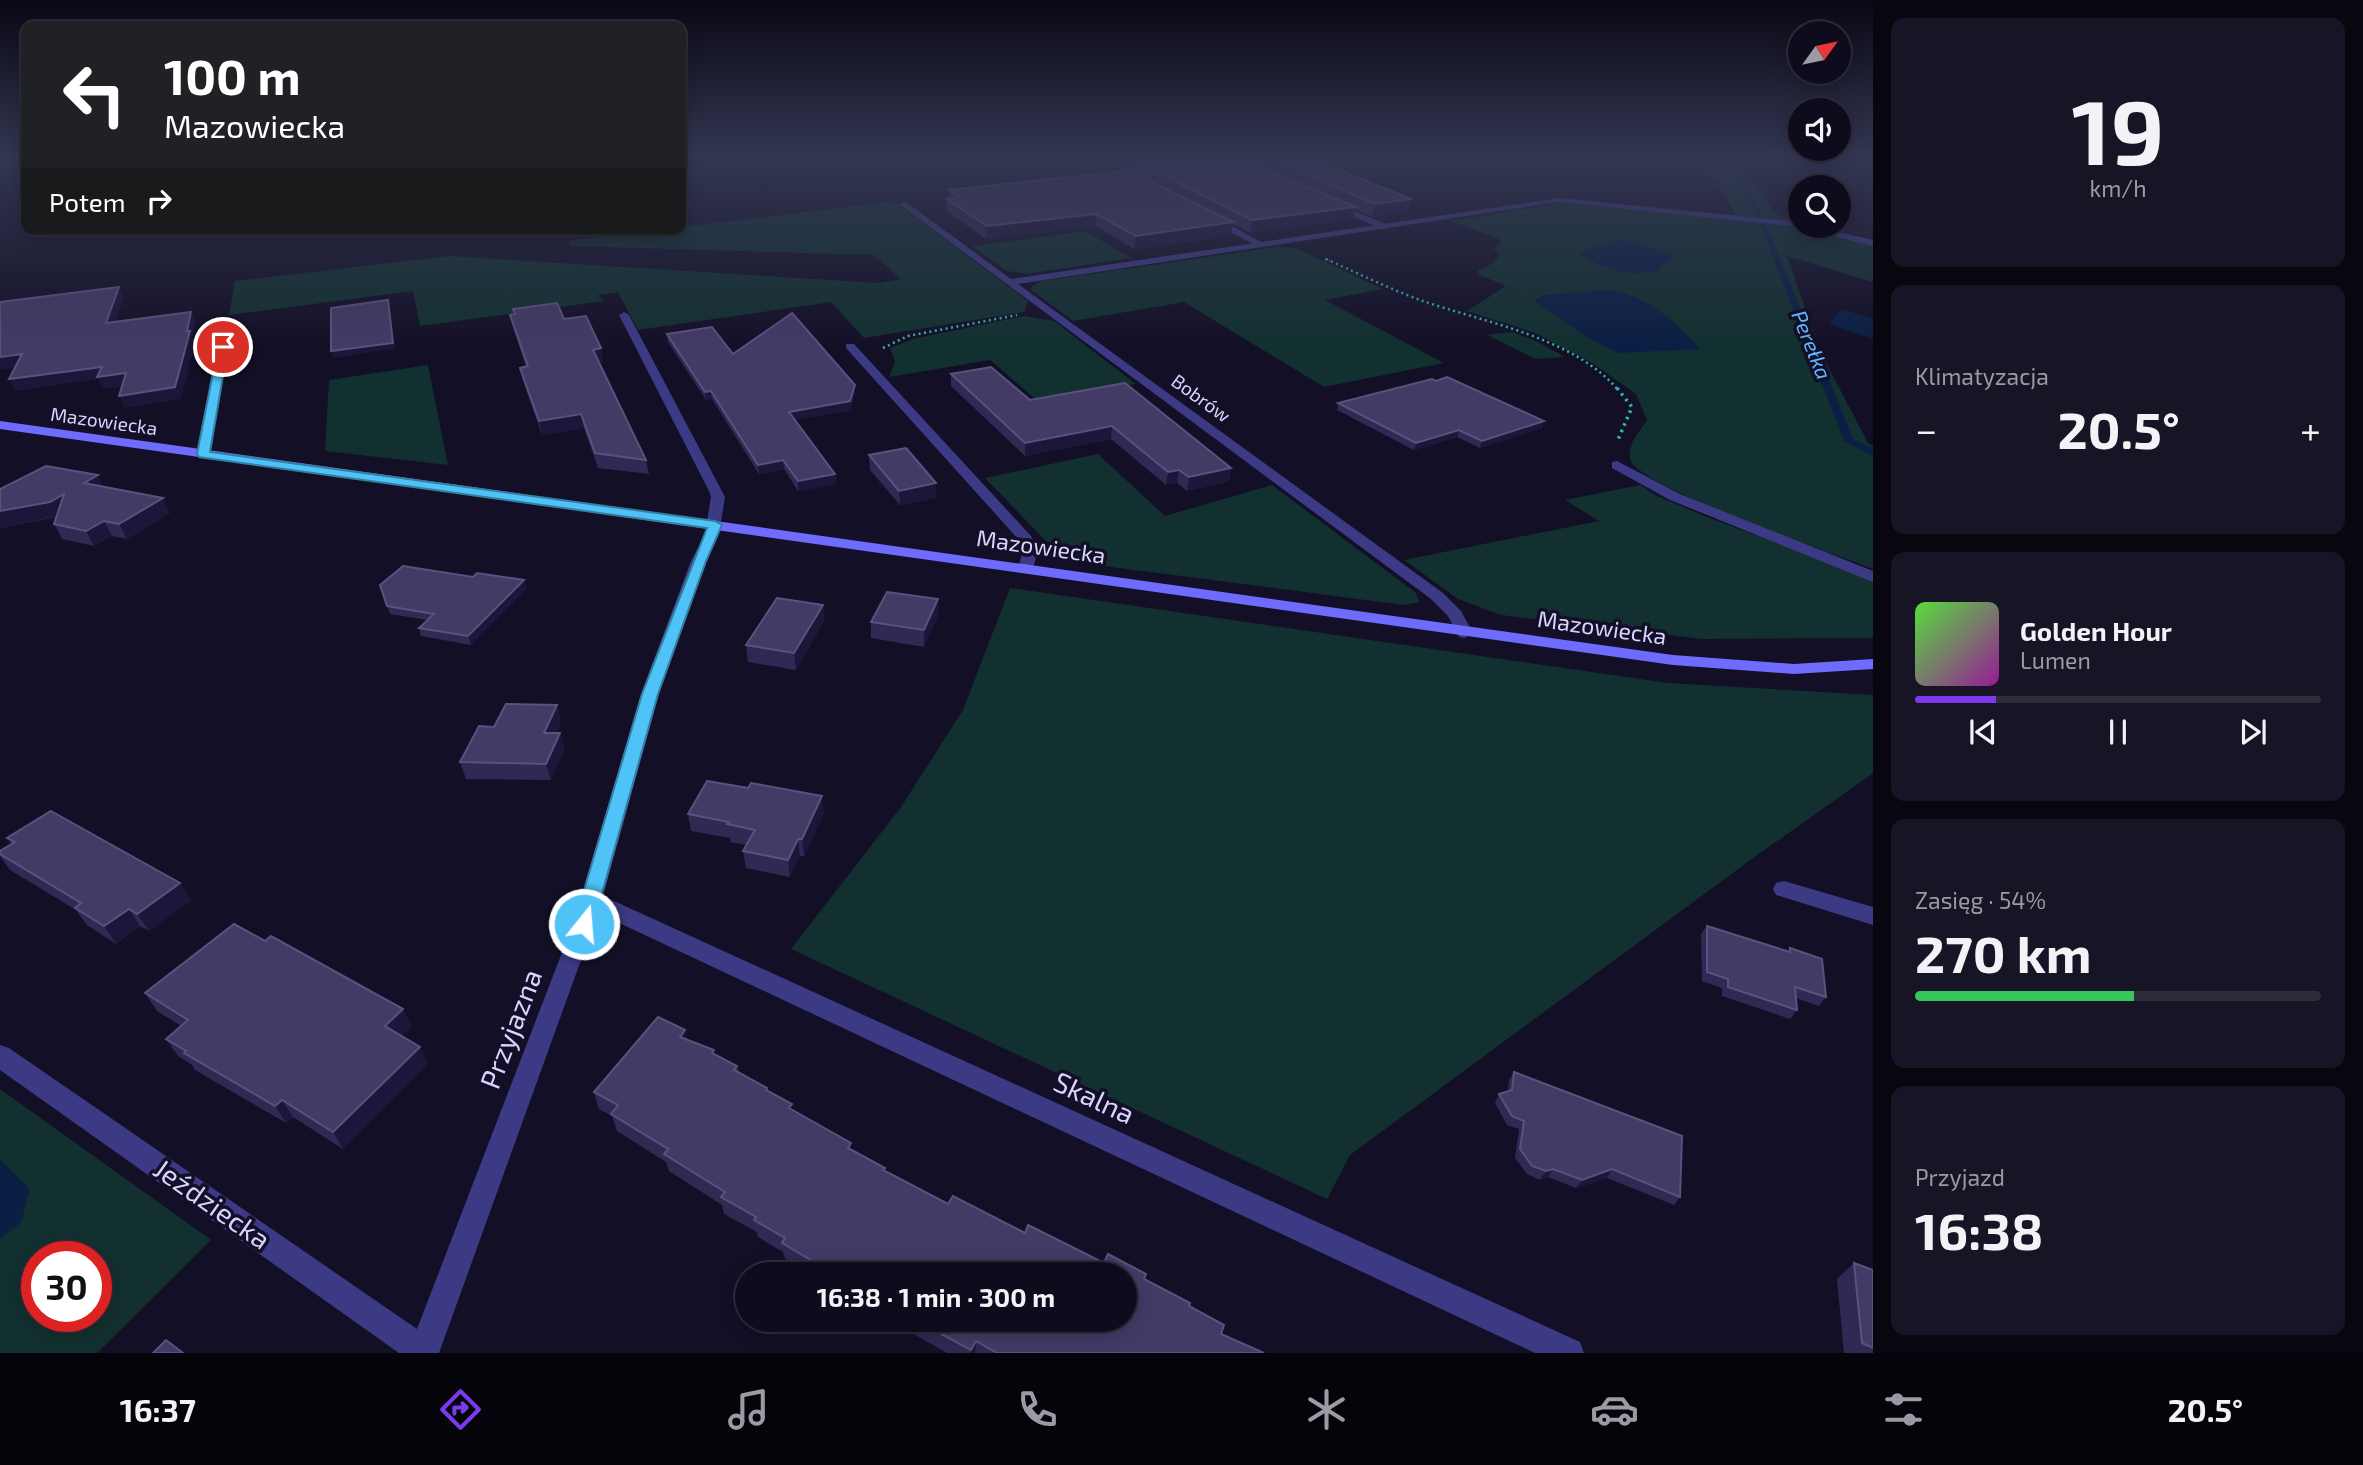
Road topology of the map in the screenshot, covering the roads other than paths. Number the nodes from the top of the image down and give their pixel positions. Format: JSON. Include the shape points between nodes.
{"nodes":[{"id":1,"x":927,"y":221,"type":"edge"},
{"id":2,"x":1216,"y":221,"type":"edge"},
{"id":3,"x":1372,"y":221,"type":"edge"},
{"id":4,"x":1423,"y":221,"type":"edge"},
{"id":5,"x":1764,"y":221,"type":"edge"},
{"id":6,"x":1788,"y":224,"type":"edge"},
{"id":7,"x":1385,"y":227,"type":"junction"},
{"id":8,"x":1851,"y":237,"type":"edge"},
{"id":9,"x":1873,"y":243,"type":"edge"},
{"id":10,"x":1262,"y":245,"type":"junction"},
{"id":11,"x":1010,"y":282,"type":"junction"},
{"id":12,"x":624,"y":315,"type":"dead end"},
{"id":13,"x":228,"y":320,"type":"dead end"},
{"id":14,"x":850,"y":346,"type":"dead end"},
{"id":15,"x":0,"y":425,"type":"edge"},
{"id":16,"x":203,"y":454,"type":"junction"},
{"id":17,"x":1617,"y":465,"type":"road end"},
{"id":18,"x":715,"y":525,"type":"junction"},
{"id":19,"x":1027,"y":568,"type":"junction"},
{"id":20,"x":1873,"y":577,"type":"edge"},
{"id":21,"x":1465,"y":633,"type":"junction"},
{"id":22,"x":1873,"y":664,"type":"edge"},
{"id":23,"x":1784,"y":889,"type":"dead end"},
{"id":24,"x":592,"y":901,"type":"junction"},
{"id":25,"x":1873,"y":916,"type":"edge"},
{"id":26,"x":0,"y":1056,"type":"edge"},
{"id":27,"x":424,"y":1352,"type":"edge"},
{"id":28,"x":1569,"y":1353,"type":"edge"}],
"edges":[{"from":1,"to":11,"type":"street","name":"Bobrów"},
{"from":2,"to":10,"type":"street"},
{"from":3,"to":7,"type":"street"},
{"from":4,"to":7,"type":"street"},
{"from":5,"to":6,"type":"street"},
{"from":7,"to":10,"type":"street"},
{"from":8,"to":9,"type":"street"},
{"from":10,"to":11,"type":"street"},
{"from":11,"to":21,"type":"street","name":"Bobrów","via":[[1437,596]]},
{"from":12,"to":18,"type":"street","via":[[716,491]]},
{"from":13,"to":16,"type":"street"},
{"from":14,"to":19,"type":"street","via":[[1026,539],[1030,551]]},
{"from":15,"to":16,"type":"street","name":"Mazowiecka"},
{"from":16,"to":18,"type":"street","name":"Mazowiecka"},
{"from":17,"to":20,"type":"street","via":[[1675,497]]},
{"from":18,"to":19,"type":"street","name":"Mazowiecka"},
{"from":18,"to":24,"type":"street","name":"Przyjazna","via":[[650,694]]},
{"from":19,"to":21,"type":"street","name":"Mazowiecka"},
{"from":21,"to":22,"type":"street","name":"Mazowiecka","via":[[1743,666],[1794,669]]},
{"from":23,"to":25,"type":"street"},
{"from":24,"to":27,"type":"street","name":"Przyjazna"},
{"from":24,"to":28,"type":"street","name":"Skalna"},
{"from":26,"to":27,"type":"street","name":"Jeździecka"}]}
